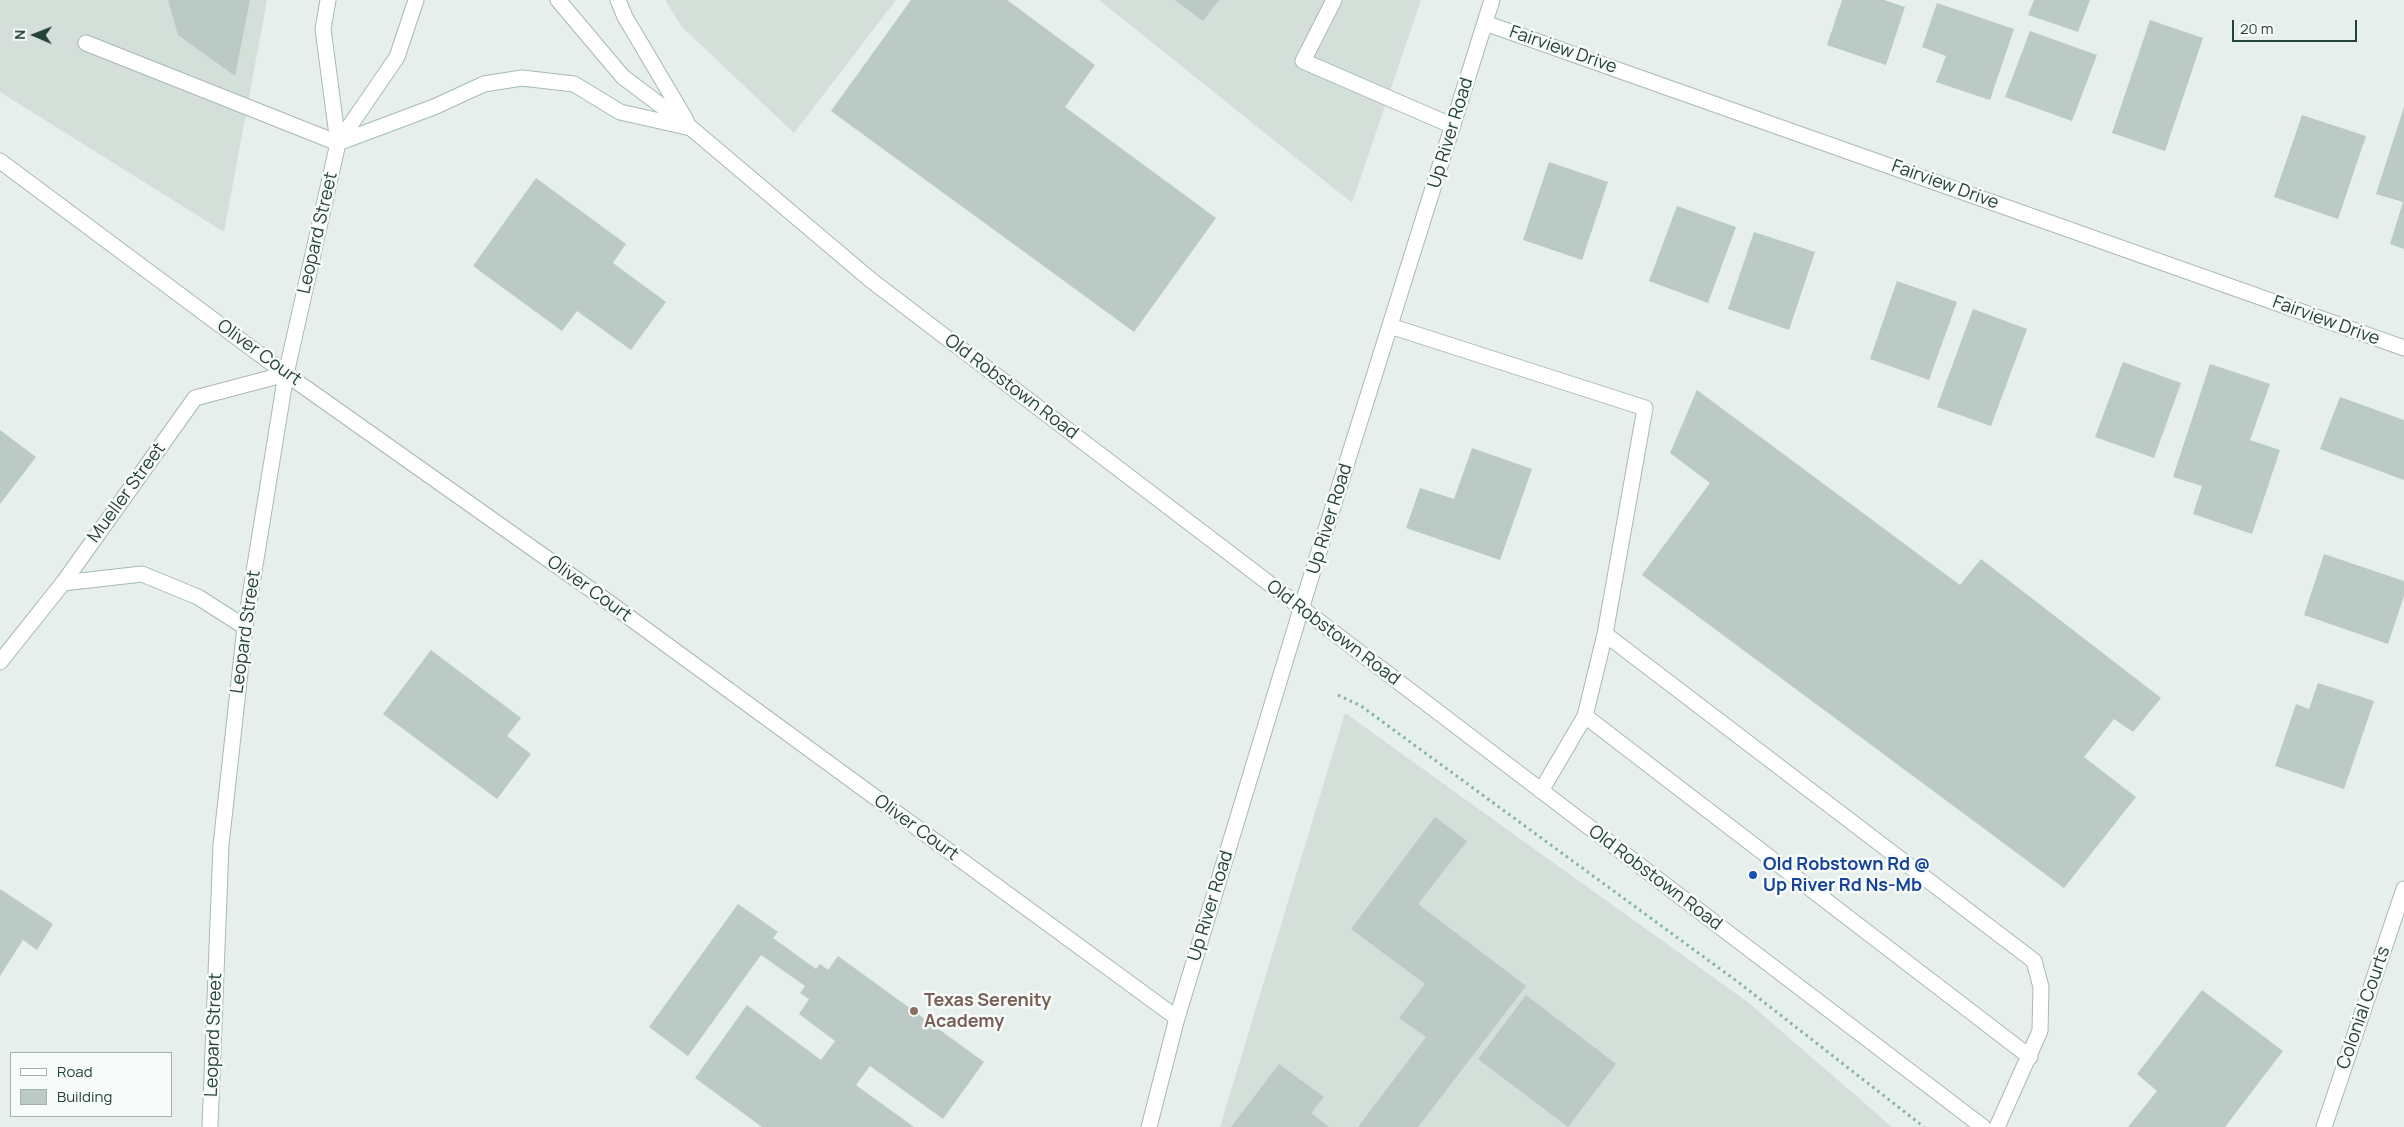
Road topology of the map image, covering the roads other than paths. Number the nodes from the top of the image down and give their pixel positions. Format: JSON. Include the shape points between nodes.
{"nodes":[{"id":1,"x":328,"y":0,"type":"edge"},
{"id":2,"x":416,"y":0,"type":"edge"},
{"id":3,"x":558,"y":0,"type":"edge"},
{"id":4,"x":618,"y":0,"type":"edge"},
{"id":5,"x":1334,"y":0,"type":"edge"},
{"id":6,"x":1492,"y":0,"type":"edge"},
{"id":7,"x":1485,"y":22,"type":"junction"},
{"id":8,"x":86,"y":43,"type":"dead end"},
{"id":9,"x":1453,"y":126,"type":"junction"},
{"id":10,"x":691,"y":128,"type":"junction"},
{"id":11,"x":338,"y":144,"type":"junction"},
{"id":12,"x":0,"y":161,"type":"edge"},
{"id":13,"x":1390,"y":326,"type":"junction"},
{"id":14,"x":2404,"y":348,"type":"edge"},
{"id":15,"x":286,"y":374,"type":"junction"},
{"id":16,"x":63,"y":583,"type":"junction"},
{"id":17,"x":1301,"y":609,"type":"junction"},
{"id":18,"x":245,"y":627,"type":"junction"},
{"id":19,"x":1605,"y":634,"type":"junction"},
{"id":20,"x":0,"y":662,"type":"edge"},
{"id":21,"x":1585,"y":716,"type":"junction"},
{"id":22,"x":1541,"y":791,"type":"junction"},
{"id":23,"x":2404,"y":889,"type":"edge"},
{"id":24,"x":1177,"y":1018,"type":"junction"},
{"id":25,"x":2030,"y":1056,"type":"junction"},
{"id":26,"x":210,"y":1127,"type":"edge"},
{"id":27,"x":1149,"y":1127,"type":"edge"},
{"id":28,"x":1983,"y":1127,"type":"edge"},
{"id":29,"x":1997,"y":1127,"type":"edge"},
{"id":30,"x":2324,"y":1127,"type":"edge"}],
"edges":[{"from":1,"to":11,"type":"street","name":"Leopard Street","via":[[323,30]]},
{"from":2,"to":11,"type":"street","name":"Leopard Street","via":[[397,57]]},
{"from":3,"to":10,"type":"street","name":"Old Robstown Road","via":[[623,77]]},
{"from":4,"to":10,"type":"street","name":"Old Robstown Road"},
{"from":5,"to":9,"type":"street","via":[[1302,61]]},
{"from":6,"to":7,"type":"street","name":"Up River Road"},
{"from":7,"to":9,"type":"street","name":"Up River Road"},
{"from":7,"to":14,"type":"street","name":"Fairview Drive"},
{"from":8,"to":11,"type":"street"},
{"from":9,"to":13,"type":"street","name":"Up River Road"},
{"from":10,"to":11,"type":"street","via":[[620,112],[574,84],[522,78],[484,84],[434,108]]},
{"from":10,"to":17,"type":"street","name":"Old Robstown Road","via":[[872,281]]},
{"from":11,"to":15,"type":"street","name":"Leopard Street"},
{"from":12,"to":15,"type":"street","name":"Oliver Court"},
{"from":13,"to":17,"type":"street","name":"Up River Road"},
{"from":13,"to":19,"type":"street","via":[[1645,408]]},
{"from":15,"to":16,"type":"street","name":"Mueller Street","via":[[195,398]]},
{"from":15,"to":18,"type":"street","name":"Leopard Street"},
{"from":15,"to":24,"type":"street","name":"Oliver Court","via":[[600,596]]},
{"from":16,"to":18,"type":"street","via":[[142,574],[198,597]]},
{"from":16,"to":20,"type":"street","name":"Mueller Street"},
{"from":17,"to":22,"type":"street","name":"Old Robstown Road"},
{"from":17,"to":24,"type":"street","name":"Up River Road"},
{"from":18,"to":26,"type":"street","name":"Leopard Street","via":[[221,845]]},
{"from":19,"to":21,"type":"street"},
{"from":19,"to":25,"type":"street","via":[[2034,961],[2041,987],[2040,1031]]},
{"from":21,"to":22,"type":"street"},
{"from":21,"to":25,"type":"street"},
{"from":22,"to":28,"type":"street","name":"Old Robstown Road"},
{"from":23,"to":30,"type":"street","name":"Colonial Courts"},
{"from":24,"to":27,"type":"street","name":"Up River Road"},
{"from":25,"to":29,"type":"street"}]}
